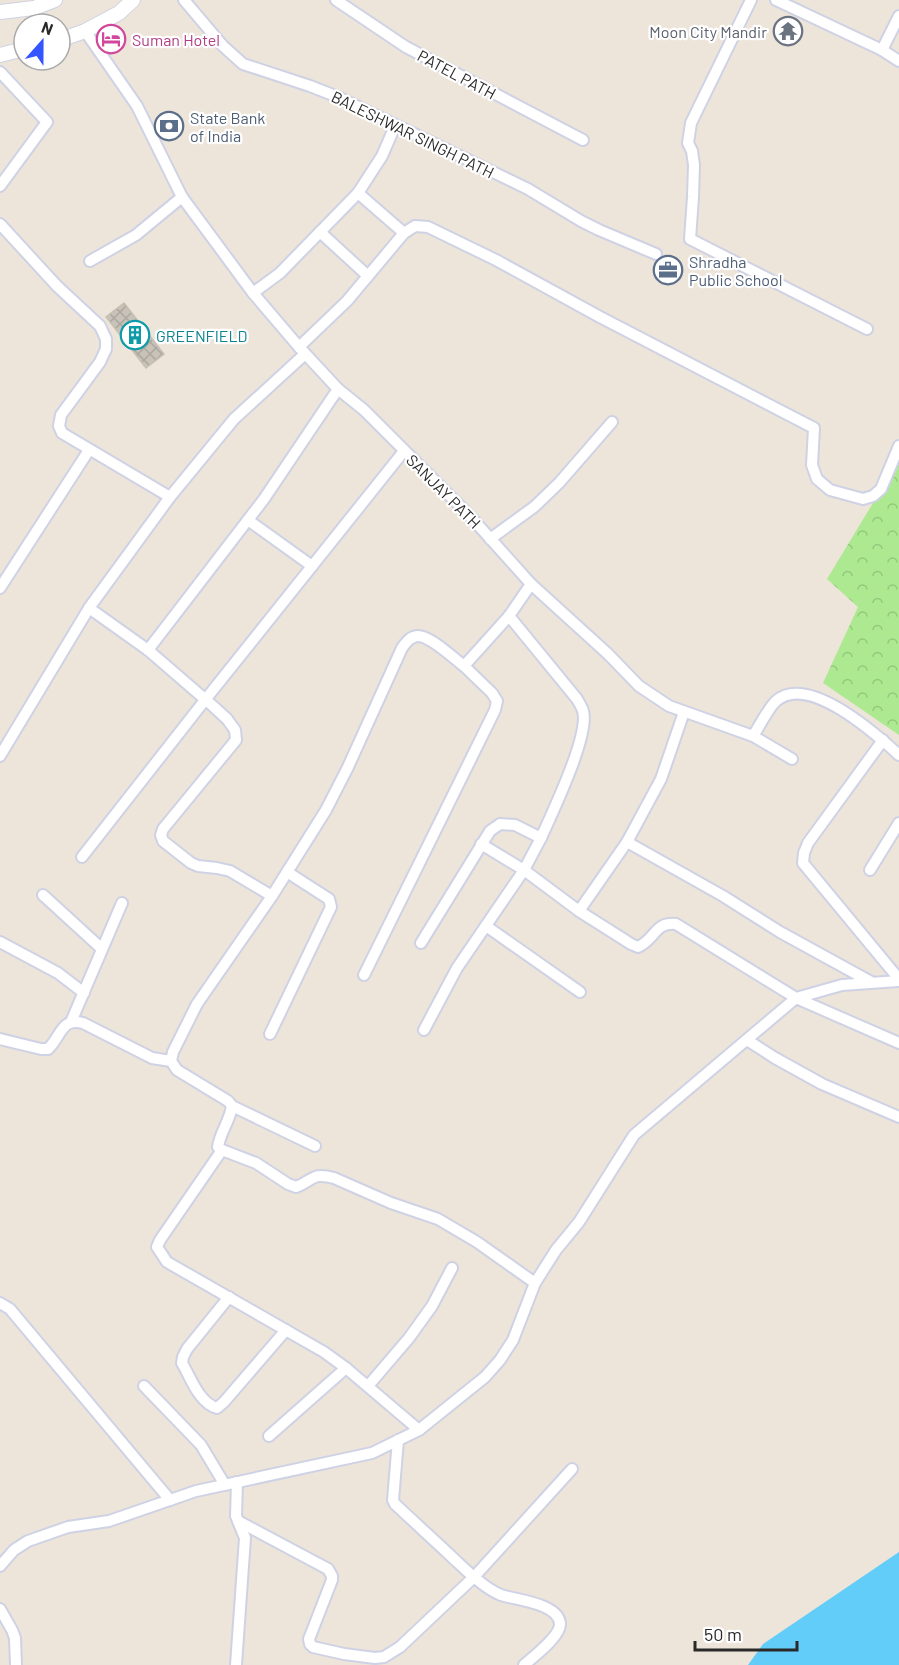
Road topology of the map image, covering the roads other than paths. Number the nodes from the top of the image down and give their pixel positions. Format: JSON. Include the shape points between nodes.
{"nodes":[{"id":1,"x":55,"y":0,"type":"edge"},
{"id":2,"x":133,"y":0,"type":"edge"},
{"id":3,"x":184,"y":0,"type":"edge"},
{"id":4,"x":336,"y":0,"type":"edge"},
{"id":5,"x":751,"y":0,"type":"edge"},
{"id":6,"x":776,"y":0,"type":"edge"},
{"id":7,"x":1,"y":9,"type":"edge"},
{"id":8,"x":899,"y":16,"type":"edge"},
{"id":9,"x":86,"y":31,"type":"junction"},
{"id":10,"x":72,"y":36,"type":"edge"},
{"id":11,"x":883,"y":48,"type":"junction"},
{"id":12,"x":899,"y":61,"type":"edge"},
{"id":13,"x":0,"y":72,"type":"edge"},
{"id":14,"x":395,"y":126,"type":"junction"},
{"id":15,"x":583,"y":140,"type":"dead end"},
{"id":16,"x":0,"y":186,"type":"edge"},
{"id":17,"x":358,"y":194,"type":"junction"},
{"id":18,"x":183,"y":197,"type":"junction"},
{"id":19,"x":0,"y":224,"type":"edge"},
{"id":20,"x":320,"y":232,"type":"junction"},
{"id":21,"x":404,"y":233,"type":"junction"},
{"id":22,"x":656,"y":254,"type":"dead end"},
{"id":23,"x":90,"y":261,"type":"dead end"},
{"id":24,"x":368,"y":276,"type":"junction"},
{"id":25,"x":253,"y":293,"type":"junction"},
{"id":26,"x":867,"y":329,"type":"dead end"},
{"id":27,"x":302,"y":351,"type":"junction"},
{"id":28,"x":338,"y":389,"type":"junction"},
{"id":29,"x":612,"y":422,"type":"dead end"},
{"id":30,"x":899,"y":446,"type":"edge"},
{"id":31,"x":89,"y":450,"type":"junction"},
{"id":32,"x":404,"y":450,"type":"junction"},
{"id":33,"x":170,"y":497,"type":"junction"},
{"id":34,"x":248,"y":520,"type":"junction"},
{"id":35,"x":490,"y":539,"type":"junction"},
{"id":36,"x":312,"y":566,"type":"junction"},
{"id":37,"x":2,"y":582,"type":"edge"},
{"id":38,"x":531,"y":584,"type":"junction"},
{"id":39,"x":89,"y":608,"type":"junction"},
{"id":40,"x":509,"y":616,"type":"junction"},
{"id":41,"x":148,"y":650,"type":"junction"},
{"id":42,"x":464,"y":666,"type":"junction"},
{"id":43,"x":205,"y":700,"type":"junction"},
{"id":44,"x":684,"y":712,"type":"junction"},
{"id":45,"x":753,"y":736,"type":"junction"},
{"id":46,"x":883,"y":740,"type":"junction"},
{"id":47,"x":899,"y":755,"type":"edge"},
{"id":48,"x":0,"y":756,"type":"edge"},
{"id":49,"x":792,"y":759,"type":"dead end"},
{"id":50,"x":899,"y":823,"type":"edge"},
{"id":51,"x":541,"y":838,"type":"junction"},
{"id":52,"x":627,"y":842,"type":"junction"},
{"id":53,"x":481,"y":844,"type":"junction"},
{"id":54,"x":82,"y":857,"type":"dead end"},
{"id":55,"x":524,"y":870,"type":"junction"},
{"id":56,"x":870,"y":870,"type":"dead end"},
{"id":57,"x":286,"y":873,"type":"junction"},
{"id":58,"x":43,"y":895,"type":"dead end"},
{"id":59,"x":272,"y":896,"type":"junction"},
{"id":60,"x":122,"y":903,"type":"dead end"},
{"id":61,"x":579,"y":911,"type":"junction"},
{"id":62,"x":486,"y":926,"type":"junction"},
{"id":63,"x":0,"y":942,"type":"edge"},
{"id":64,"x":421,"y":943,"type":"dead end"},
{"id":65,"x":102,"y":949,"type":"junction"},
{"id":66,"x":364,"y":975,"type":"dead end"},
{"id":67,"x":899,"y":980,"type":"edge"},
{"id":68,"x":872,"y":982,"type":"junction"},
{"id":69,"x":580,"y":992,"type":"dead end"},
{"id":70,"x":84,"y":993,"type":"junction"},
{"id":71,"x":796,"y":998,"type":"junction"},
{"id":72,"x":71,"y":1022,"type":"junction"},
{"id":73,"x":424,"y":1030,"type":"dead end"},
{"id":74,"x":270,"y":1034,"type":"dead end"},
{"id":75,"x":0,"y":1039,"type":"edge"},
{"id":76,"x":747,"y":1040,"type":"junction"},
{"id":77,"x":899,"y":1043,"type":"edge"},
{"id":78,"x":171,"y":1062,"type":"junction"},
{"id":79,"x":232,"y":1106,"type":"junction"},
{"id":80,"x":899,"y":1117,"type":"edge"},
{"id":81,"x":315,"y":1146,"type":"dead end"},
{"id":82,"x":222,"y":1150,"type":"junction"},
{"id":83,"x":452,"y":1268,"type":"dead end"},
{"id":84,"x":535,"y":1283,"type":"junction"},
{"id":85,"x":229,"y":1297,"type":"junction"},
{"id":86,"x":0,"y":1303,"type":"edge"},
{"id":87,"x":286,"y":1330,"type":"junction"},
{"id":88,"x":346,"y":1368,"type":"junction"},
{"id":89,"x":144,"y":1386,"type":"dead end"},
{"id":90,"x":368,"y":1386,"type":"junction"},
{"id":91,"x":419,"y":1430,"type":"junction"},
{"id":92,"x":269,"y":1436,"type":"dead end"},
{"id":93,"x":398,"y":1440,"type":"junction"},
{"id":94,"x":572,"y":1469,"type":"dead end"},
{"id":95,"x":237,"y":1482,"type":"junction"},
{"id":96,"x":225,"y":1485,"type":"junction"},
{"id":97,"x":170,"y":1500,"type":"junction"},
{"id":98,"x":238,"y":1521,"type":"junction"},
{"id":99,"x":0,"y":1566,"type":"edge"},
{"id":100,"x":474,"y":1577,"type":"junction"},
{"id":101,"x":0,"y":1610,"type":"edge"},
{"id":102,"x":16,"y":1665,"type":"edge"},
{"id":103,"x":235,"y":1665,"type":"edge"},
{"id":104,"x":524,"y":1665,"type":"edge"}],
"edges":[{"from":1,"to":7,"type":"street","via":[[34,8]]},
{"from":2,"to":9,"type":"street","via":[[119,13]]},
{"from":3,"to":14,"type":"street","name":"BALESHWAR SINGH PATH","via":[[243,64],[310,86]]},
{"from":4,"to":15,"type":"street","name":"PATEL PATH","via":[[406,47]]},
{"from":5,"to":26,"type":"street","via":[[691,123],[688,143],[694,165],[690,239]]},
{"from":6,"to":11,"type":"street"},
{"from":8,"to":11,"type":"street"},
{"from":9,"to":10,"type":"street"},
{"from":9,"to":18,"type":"street","name":"SANJAY PATH","via":[[137,106]]},
{"from":11,"to":12,"type":"street"},
{"from":13,"to":16,"type":"street","via":[[47,122]]},
{"from":14,"to":17,"type":"street"},
{"from":14,"to":22,"type":"street","name":"BALESHWAR SINGH PATH","via":[[528,189],[599,230]]},
{"from":17,"to":20,"type":"street"},
{"from":17,"to":21,"type":"street"},
{"from":18,"to":23,"type":"street","via":[[136,235]]},
{"from":18,"to":25,"type":"street","name":"SANJAY PATH"},
{"from":19,"to":31,"type":"street","via":[[100,326],[106,339],[100,362],[61,415],[59,426],[62,433]]},
{"from":20,"to":24,"type":"street"},
{"from":20,"to":25,"type":"street","via":[[280,273]]},
{"from":21,"to":24,"type":"street"},
{"from":21,"to":30,"type":"street","via":[[414,226],[428,227],[814,428],[812,465],[817,479],[830,490],[863,499],[873,496],[881,489]]},
{"from":24,"to":27,"type":"street"},
{"from":25,"to":27,"type":"street","name":"SANJAY PATH"},
{"from":27,"to":28,"type":"street","name":"SANJAY PATH"},
{"from":27,"to":33,"type":"street","via":[[234,419]]},
{"from":28,"to":32,"type":"street","name":"SANJAY PATH"},
{"from":28,"to":34,"type":"street"},
{"from":29,"to":35,"type":"street","via":[[534,507]]},
{"from":31,"to":33,"type":"street"},
{"from":31,"to":37,"type":"street"},
{"from":32,"to":35,"type":"street","name":"SANJAY PATH"},
{"from":32,"to":36,"type":"street"},
{"from":33,"to":39,"type":"street"},
{"from":34,"to":36,"type":"street"},
{"from":34,"to":41,"type":"street"},
{"from":35,"to":38,"type":"street","name":"SANJAY PATH"},
{"from":36,"to":43,"type":"street"},
{"from":38,"to":40,"type":"street"},
{"from":38,"to":44,"type":"street","name":"SANJAY PATH","via":[[639,686]]},
{"from":39,"to":41,"type":"street"},
{"from":39,"to":48,"type":"street"},
{"from":40,"to":42,"type":"street"},
{"from":40,"to":51,"type":"street","via":[[577,699],[584,713],[578,752]]},
{"from":41,"to":43,"type":"street"},
{"from":42,"to":57,"type":"street","via":[[429,639],[409,638],[326,810]]},
{"from":42,"to":66,"type":"street","via":[[492,693],[497,701],[495,710]]},
{"from":43,"to":54,"type":"street"},
{"from":43,"to":59,"type":"street","via":[[235,730],[236,740],[160,835],[191,863],[230,872]]},
{"from":44,"to":45,"type":"street","name":"SANJAY PATH"},
{"from":44,"to":52,"type":"street","via":[[661,779]]},
{"from":45,"to":46,"type":"street","via":[[775,701],[788,694],[803,693],[831,703]]},
{"from":45,"to":49,"type":"street","name":"SANJAY PATH"},
{"from":46,"to":47,"type":"street"},
{"from":46,"to":67,"type":"street","via":[[808,843],[803,863]]},
{"from":50,"to":56,"type":"street"},
{"from":51,"to":53,"type":"street","via":[[515,825],[500,824]]},
{"from":51,"to":55,"type":"street"},
{"from":52,"to":61,"type":"street"},
{"from":52,"to":68,"type":"street","via":[[780,933]]},
{"from":53,"to":55,"type":"street"},
{"from":53,"to":64,"type":"street"},
{"from":55,"to":61,"type":"street"},
{"from":55,"to":62,"type":"street"},
{"from":57,"to":59,"type":"street"},
{"from":57,"to":74,"type":"street","via":[[329,899],[331,907]]},
{"from":58,"to":65,"type":"street"},
{"from":59,"to":78,"type":"street","via":[[197,1004]]},
{"from":60,"to":65,"type":"street"},
{"from":61,"to":71,"type":"street","via":[[638,947],[660,927],[676,924]]},
{"from":62,"to":69,"type":"street"},
{"from":62,"to":73,"type":"street","via":[[457,968]]},
{"from":63,"to":70,"type":"street","via":[[58,973]]},
{"from":65,"to":70,"type":"street"},
{"from":67,"to":68,"type":"street"},
{"from":68,"to":71,"type":"street","via":[[842,985]]},
{"from":70,"to":72,"type":"street"},
{"from":71,"to":76,"type":"street"},
{"from":71,"to":77,"type":"street"},
{"from":72,"to":75,"type":"street","via":[[48,1049]]},
{"from":72,"to":78,"type":"street","via":[[83,1023],[146,1055]]},
{"from":76,"to":80,"type":"street","via":[[822,1084]]},
{"from":76,"to":84,"type":"street","via":[[634,1135]]},
{"from":78,"to":79,"type":"street"},
{"from":79,"to":81,"type":"street"},
{"from":79,"to":82,"type":"street","via":[[219,1137],[218,1147]]},
{"from":82,"to":84,"type":"street","via":[[256,1163],[296,1187],[312,1177],[326,1176],[438,1219]]},
{"from":82,"to":85,"type":"street","via":[[157,1247],[167,1262]]},
{"from":83,"to":90,"type":"street","via":[[432,1306]]},
{"from":84,"to":91,"type":"street","via":[[513,1340],[500,1360],[485,1377]]},
{"from":85,"to":87,"type":"street"},
{"from":85,"to":87,"type":"street","via":[[183,1357],[182,1363],[210,1406],[217,1408],[224,1402]]},
{"from":86,"to":97,"type":"street","via":[[10,1309]]},
{"from":87,"to":88,"type":"street"},
{"from":88,"to":90,"type":"street"},
{"from":88,"to":92,"type":"street"},
{"from":89,"to":96,"type":"street","via":[[201,1445]]},
{"from":90,"to":91,"type":"street"},
{"from":91,"to":93,"type":"street"},
{"from":93,"to":95,"type":"street","via":[[372,1453]]},
{"from":93,"to":100,"type":"street","via":[[395,1504]]},
{"from":94,"to":100,"type":"street"},
{"from":95,"to":96,"type":"street"},
{"from":95,"to":98,"type":"street"},
{"from":96,"to":97,"type":"street"},
{"from":97,"to":99,"type":"street","via":[[109,1521],[68,1527],[28,1541]]},
{"from":98,"to":100,"type":"street","via":[[330,1572],[332,1580],[309,1639],[316,1648],[384,1657],[400,1647]]},
{"from":98,"to":103,"type":"street","via":[[245,1538]]},
{"from":100,"to":104,"type":"street","via":[[499,1594],[544,1606],[556,1614],[560,1624],[557,1635]]},
{"from":101,"to":102,"type":"street","via":[[15,1638]]}]}
